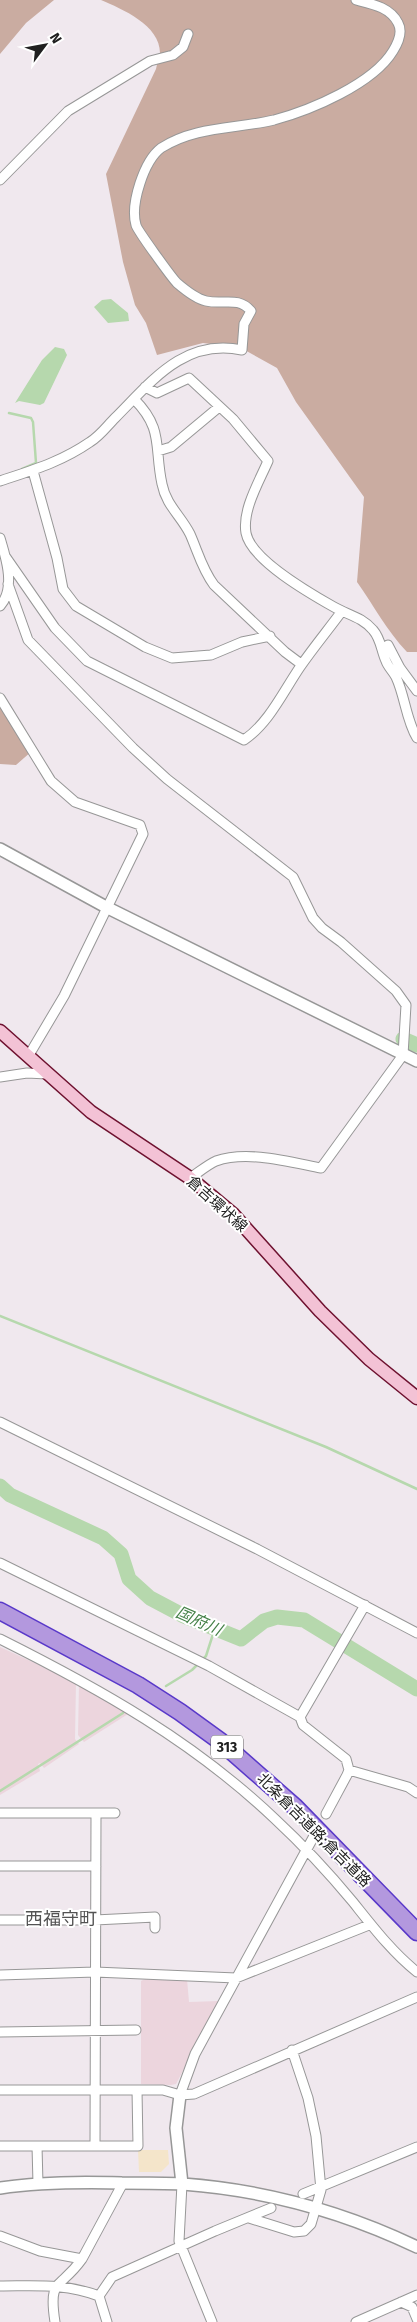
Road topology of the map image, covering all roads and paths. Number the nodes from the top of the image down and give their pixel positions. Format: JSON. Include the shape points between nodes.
{"nodes":[{"id":1,"x":356,"y":0,"type":"edge"},
{"id":2,"x":188,"y":34,"type":"dead end"},
{"id":3,"x":0,"y":180,"type":"edge"},
{"id":4,"x":145,"y":387,"type":"junction"},
{"id":5,"x":134,"y":399,"type":"junction"},
{"id":6,"x":219,"y":407,"type":"junction"},
{"id":7,"x":158,"y":450,"type":"junction"},
{"id":8,"x":34,"y":471,"type":"junction"},
{"id":9,"x":0,"y":481,"type":"edge"},
{"id":10,"x":0,"y":538,"type":"edge"},
{"id":11,"x":5,"y":556,"type":"junction"},
{"id":12,"x":8,"y":584,"type":"junction"},
{"id":13,"x":0,"y":606,"type":"edge"},
{"id":14,"x":342,"y":611,"type":"junction"},
{"id":15,"x":270,"y":636,"type":"junction"},
{"id":16,"x":388,"y":645,"type":"dead end"},
{"id":17,"x":301,"y":664,"type":"junction"},
{"id":18,"x":417,"y":691,"type":"edge"},
{"id":19,"x":0,"y":698,"type":"edge"},
{"id":20,"x":417,"y":738,"type":"edge"},
{"id":21,"x":0,"y":849,"type":"edge"},
{"id":22,"x":106,"y":907,"type":"junction"},
{"id":23,"x":0,"y":1031,"type":"edge"},
{"id":24,"x":403,"y":1055,"type":"junction"},
{"id":25,"x":29,"y":1056,"type":"junction"},
{"id":26,"x":417,"y":1061,"type":"edge"},
{"id":27,"x":47,"y":1074,"type":"junction"},
{"id":28,"x":0,"y":1077,"type":"edge"},
{"id":29,"x":190,"y":1178,"type":"junction"},
{"id":30,"x":417,"y":1398,"type":"edge"},
{"id":31,"x":0,"y":1422,"type":"edge"},
{"id":32,"x":0,"y":1563,"type":"edge"},
{"id":33,"x":0,"y":1601,"type":"edge"},
{"id":34,"x":365,"y":1605,"type":"junction"},
{"id":35,"x":0,"y":1611,"type":"edge"},
{"id":36,"x":417,"y":1634,"type":"edge"},
{"id":37,"x":0,"y":1639,"type":"edge"},
{"id":38,"x":302,"y":1714,"type":"junction"},
{"id":39,"x":349,"y":1770,"type":"junction"},
{"id":40,"x":417,"y":1793,"type":"edge"},
{"id":41,"x":0,"y":1813,"type":"edge"},
{"id":42,"x":115,"y":1813,"type":"dead end"},
{"id":43,"x":96,"y":1814,"type":"junction"},
{"id":44,"x":326,"y":1814,"type":"dead end"},
{"id":45,"x":314,"y":1836,"type":"dead end"},
{"id":46,"x":307,"y":1851,"type":"junction"},
{"id":47,"x":0,"y":1866,"type":"edge"},
{"id":48,"x":96,"y":1866,"type":"junction"},
{"id":49,"x":0,"y":1920,"type":"edge"},
{"id":50,"x":95,"y":1920,"type":"junction"},
{"id":51,"x":417,"y":1920,"type":"edge"},
{"id":52,"x":369,"y":1925,"type":"junction"},
{"id":53,"x":155,"y":1928,"type":"dead end"},
{"id":54,"x":417,"y":1932,"type":"edge"},
{"id":55,"x":95,"y":1972,"type":"junction"},
{"id":56,"x":417,"y":1972,"type":"edge"},
{"id":57,"x":0,"y":1975,"type":"edge"},
{"id":58,"x":236,"y":1978,"type":"junction"},
{"id":59,"x":417,"y":1997,"type":"edge"},
{"id":60,"x":136,"y":2030,"type":"dead end"},
{"id":61,"x":0,"y":2032,"type":"edge"},
{"id":62,"x":96,"y":2032,"type":"junction"},
{"id":63,"x":292,"y":2050,"type":"junction"},
{"id":64,"x":94,"y":2089,"type":"junction"},
{"id":65,"x":0,"y":2090,"type":"edge"},
{"id":66,"x":137,"y":2090,"type":"junction"},
{"id":67,"x":180,"y":2095,"type":"junction"},
{"id":68,"x":0,"y":2146,"type":"edge"},
{"id":69,"x":37,"y":2146,"type":"junction"},
{"id":70,"x":95,"y":2146,"type":"junction"},
{"id":71,"x":417,"y":2147,"type":"edge"},
{"id":72,"x":123,"y":2183,"type":"junction"},
{"id":73,"x":38,"y":2184,"type":"junction"},
{"id":74,"x":182,"y":2184,"type":"junction"},
{"id":75,"x":321,"y":2187,"type":"junction"},
{"id":76,"x":0,"y":2188,"type":"edge"},
{"id":77,"x":303,"y":2194,"type":"dead end"},
{"id":78,"x":271,"y":2208,"type":"dead end"},
{"id":79,"x":315,"y":2209,"type":"junction"},
{"id":80,"x":249,"y":2218,"type":"junction"},
{"id":81,"x":0,"y":2236,"type":"edge"},
{"id":82,"x":181,"y":2246,"type":"junction"},
{"id":83,"x":417,"y":2246,"type":"edge"},
{"id":84,"x":82,"y":2259,"type":"junction"},
{"id":85,"x":56,"y":2285,"type":"junction"},
{"id":86,"x":0,"y":2286,"type":"edge"},
{"id":87,"x":417,"y":2295,"type":"edge"},
{"id":88,"x":99,"y":2296,"type":"junction"},
{"id":89,"x":402,"y":2302,"type":"junction"},
{"id":90,"x":417,"y":2319,"type":"edge"},
{"id":91,"x":55,"y":2322,"type":"edge"},
{"id":92,"x":107,"y":2322,"type":"edge"},
{"id":93,"x":212,"y":2322,"type":"edge"},
{"id":94,"x":356,"y":2322,"type":"edge"}],
"edges":[{"from":1,"to":4,"type":"street","via":[[379,6],[398,23],[398,43],[376,72],[314,106],[274,120],[180,137],[160,149],[142,176],[136,225],[176,282],[205,301],[236,302],[245,304],[251,311],[244,324],[242,350],[222,347],[193,352]]},
{"from":2,"to":3,"type":"street","via":[[183,47],[173,55],[150,61],[68,111]]},
{"from":4,"to":5,"type":"street"},
{"from":4,"to":6,"type":"street","via":[[157,393],[189,378]]},
{"from":5,"to":7,"type":"street","via":[[156,430]]},
{"from":5,"to":8,"type":"street","via":[[92,441]]},
{"from":6,"to":7,"type":"street","via":[[171,446]]},
{"from":6,"to":14,"type":"street","via":[[268,461],[246,519],[246,534],[254,550],[305,590]]},
{"from":7,"to":15,"type":"street","via":[[162,484],[172,510],[189,532],[205,574]]},
{"from":8,"to":9,"type":"street"},
{"from":8,"to":15,"type":"street","via":[[63,589],[76,606],[145,647],[172,658],[211,655],[242,642]]},
{"from":10,"to":11,"type":"street"},
{"from":11,"to":12,"type":"street"},
{"from":11,"to":17,"type":"street","via":[[55,628],[87,661],[244,740],[265,720]]},
{"from":12,"to":13,"type":"street","via":[[5,600]]},
{"from":12,"to":24,"type":"street","via":[[28,640],[167,779],[293,877],[313,918],[322,928],[396,991],[406,1005]]},
{"from":14,"to":17,"type":"street"},
{"from":14,"to":20,"type":"street","via":[[359,617],[374,631],[396,677]]},
{"from":15,"to":17,"type":"street"},
{"from":16,"to":18,"type":"street"},
{"from":19,"to":22,"type":"street","via":[[51,781],[75,802],[140,825],[143,834]]},
{"from":21,"to":22,"type":"street"},
{"from":22,"to":24,"type":"street"},
{"from":22,"to":25,"type":"street","via":[[64,996]]},
{"from":23,"to":25,"type":"main road","name":"倉吉環状線"},
{"from":24,"to":26,"type":"street"},
{"from":24,"to":29,"type":"street","via":[[321,1168],[282,1160],[230,1157],[214,1162]]},
{"from":25,"to":27,"type":"main road","name":"倉吉環状線"},
{"from":27,"to":28,"type":"street"},
{"from":27,"to":29,"type":"main road","name":"倉吉環状線","via":[[91,1112]]},
{"from":29,"to":30,"type":"main road","name":"倉吉環状線","via":[[233,1214],[320,1311]]},
{"from":31,"to":34,"type":"street"},
{"from":32,"to":38,"type":"street","via":[[174,1647]]},
{"from":33,"to":51,"type":"highway","name":"北条倉吉道路;倉吉道路","number":"313","via":[[143,1678],[225,1734],[300,1801]]},
{"from":34,"to":36,"type":"street"},
{"from":34,"to":38,"type":"street"},
{"from":35,"to":54,"type":"highway","name":"北条倉吉道路;倉吉道路","number":"313","via":[[138,1685],[220,1742],[295,1807]]},
{"from":37,"to":46,"type":"street","via":[[130,1708],[198,1753],[275,1818]]},
{"from":38,"to":39,"type":"street","via":[[303,1725],[340,1752]]},
{"from":39,"to":40,"type":"street"},
{"from":39,"to":44,"type":"street"},
{"from":41,"to":43,"type":"street"},
{"from":42,"to":43,"type":"street"},
{"from":43,"to":48,"type":"street"},
{"from":45,"to":46,"type":"street"},
{"from":46,"to":52,"type":"street"},
{"from":46,"to":58,"type":"street"},
{"from":47,"to":48,"type":"street"},
{"from":48,"to":50,"type":"street"},
{"from":49,"to":50,"type":"street"},
{"from":50,"to":53,"type":"street","via":[[155,1917]]},
{"from":50,"to":55,"type":"street"},
{"from":52,"to":56,"type":"street"},
{"from":52,"to":58,"type":"street"},
{"from":55,"to":57,"type":"street"},
{"from":55,"to":58,"type":"street"},
{"from":55,"to":62,"type":"street"},
{"from":58,"to":67,"type":"street","via":[[194,2054]]},
{"from":59,"to":63,"type":"street"},
{"from":60,"to":62,"type":"street"},
{"from":61,"to":62,"type":"street"},
{"from":62,"to":64,"type":"street"},
{"from":63,"to":67,"type":"street","via":[[194,2094]]},
{"from":63,"to":75,"type":"street","via":[[312,2118]]},
{"from":64,"to":65,"type":"street"},
{"from":64,"to":66,"type":"street"},
{"from":64,"to":70,"type":"street"},
{"from":66,"to":67,"type":"street","via":[[164,2090]]},
{"from":66,"to":70,"type":"street","via":[[138,2146]]},
{"from":67,"to":74,"type":"street","via":[[176,2128]]},
{"from":68,"to":69,"type":"street"},
{"from":69,"to":70,"type":"street"},
{"from":69,"to":73,"type":"street"},
{"from":71,"to":75,"type":"street"},
{"from":72,"to":73,"type":"street"},
{"from":72,"to":74,"type":"street"},
{"from":72,"to":84,"type":"street"},
{"from":73,"to":76,"type":"street"},
{"from":74,"to":79,"type":"street","via":[[247,2192]]},
{"from":74,"to":82,"type":"street","via":[[178,2234]]},
{"from":75,"to":77,"type":"street"},
{"from":75,"to":79,"type":"street"},
{"from":78,"to":80,"type":"street"},
{"from":79,"to":80,"type":"street","via":[[308,2228],[297,2232]]},
{"from":79,"to":83,"type":"street"},
{"from":80,"to":82,"type":"street"},
{"from":81,"to":84,"type":"street","via":[[40,2251]]},
{"from":82,"to":88,"type":"street","via":[[112,2277]]},
{"from":82,"to":93,"type":"street"},
{"from":84,"to":85,"type":"street"},
{"from":85,"to":86,"type":"street"},
{"from":85,"to":88,"type":"street"},
{"from":85,"to":91,"type":"street","via":[[52,2300]]},
{"from":87,"to":89,"type":"street"},
{"from":88,"to":92,"type":"street"},
{"from":89,"to":90,"type":"street","via":[[412,2307]]},
{"from":89,"to":94,"type":"street"}]}
